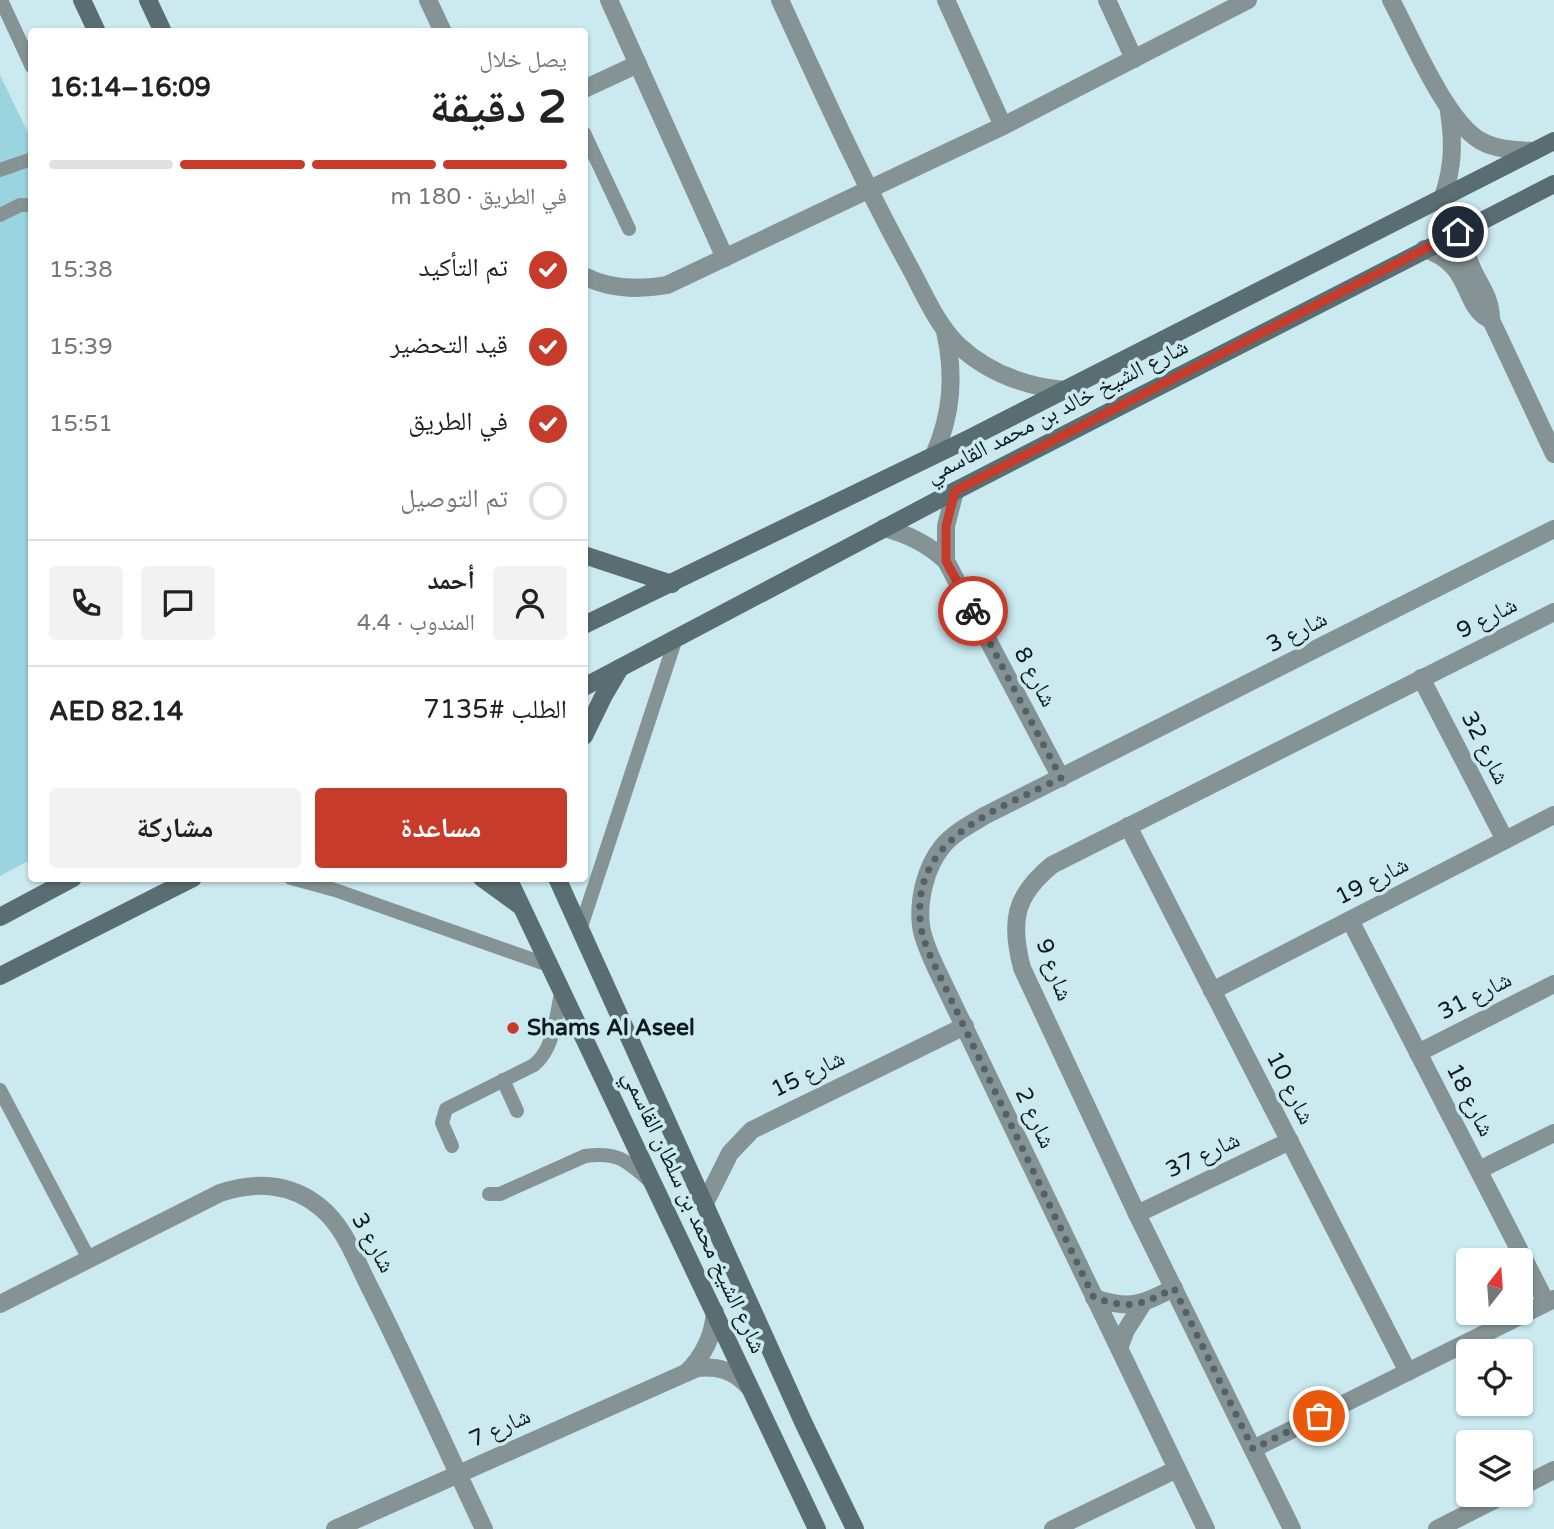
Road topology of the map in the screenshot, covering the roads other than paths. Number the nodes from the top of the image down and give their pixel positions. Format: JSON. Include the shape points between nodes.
{"nodes":[{"id":1,"x":1,"y":0,"type":"edge"},
{"id":2,"x":82,"y":0,"type":"edge"},
{"id":3,"x":148,"y":0,"type":"edge"},
{"id":4,"x":428,"y":0,"type":"edge"},
{"id":5,"x":609,"y":0,"type":"edge"},
{"id":6,"x":780,"y":0,"type":"edge"},
{"id":7,"x":946,"y":0,"type":"edge"},
{"id":8,"x":1107,"y":0,"type":"edge"},
{"id":9,"x":1248,"y":0,"type":"edge"},
{"id":10,"x":1391,"y":0,"type":"edge"},
{"id":11,"x":95,"y":28,"type":"edge"},
{"id":12,"x":161,"y":28,"type":"edge"},
{"id":13,"x":441,"y":28,"type":"edge"},
{"id":14,"x":28,"y":57,"type":"edge"},
{"id":15,"x":1134,"y":59,"type":"junction"},
{"id":16,"x":638,"y":64,"type":"junction"},
{"id":17,"x":588,"y":87,"type":"edge"},
{"id":18,"x":1450,"y":112,"type":"junction"},
{"id":19,"x":1003,"y":126,"type":"junction"},
{"id":20,"x":1554,"y":141,"type":"edge"},
{"id":21,"x":588,"y":142,"type":"edge"},
{"id":22,"x":1534,"y":151,"type":"junction"},
{"id":23,"x":28,"y":160,"type":"edge"},
{"id":24,"x":0,"y":170,"type":"edge"},
{"id":25,"x":1554,"y":184,"type":"edge"},
{"id":26,"x":868,"y":191,"type":"junction"},
{"id":27,"x":1443,"y":197,"type":"junction"},
{"id":28,"x":28,"y":205,"type":"edge"},
{"id":29,"x":0,"y":215,"type":"edge"},
{"id":30,"x":1475,"y":223,"type":"junction"},
{"id":31,"x":629,"y":229,"type":"dead end"},
{"id":32,"x":1424,"y":249,"type":"junction"},
{"id":33,"x":725,"y":258,"type":"junction"},
{"id":34,"x":588,"y":278,"type":"edge"},
{"id":35,"x":1491,"y":320,"type":"junction"},
{"id":36,"x":945,"y":331,"type":"junction"},
{"id":37,"x":1064,"y":390,"type":"junction"},
{"id":38,"x":1554,"y":454,"type":"edge"},
{"id":39,"x":934,"y":455,"type":"junction"},
{"id":40,"x":955,"y":491,"type":"junction"},
{"id":41,"x":884,"y":528,"type":"junction"},
{"id":42,"x":1554,"y":529,"type":"edge"},
{"id":43,"x":588,"y":556,"type":"edge"},
{"id":44,"x":946,"y":561,"type":"junction"},
{"id":45,"x":672,"y":584,"type":"junction"},
{"id":46,"x":1554,"y":612,"type":"edge"},
{"id":47,"x":588,"y":623,"type":"edge"},
{"id":48,"x":676,"y":638,"type":"junction"},
{"id":49,"x":620,"y":668,"type":"junction"},
{"id":50,"x":1421,"y":678,"type":"junction"},
{"id":51,"x":588,"y":685,"type":"edge"},
{"id":52,"x":588,"y":728,"type":"edge"},
{"id":53,"x":1061,"y":778,"type":"junction"},
{"id":54,"x":1554,"y":815,"type":"edge"},
{"id":55,"x":1128,"y":826,"type":"junction"},
{"id":56,"x":1505,"y":840,"type":"junction"},
{"id":57,"x":65,"y":882,"type":"edge"},
{"id":58,"x":186,"y":882,"type":"edge"},
{"id":59,"x":306,"y":882,"type":"edge"},
{"id":60,"x":488,"y":882,"type":"edge"},
{"id":61,"x":510,"y":882,"type":"edge"},
{"id":62,"x":559,"y":882,"type":"edge"},
{"id":63,"x":521,"y":906,"type":"junction"},
{"id":64,"x":0,"y":916,"type":"edge"},
{"id":65,"x":1350,"y":920,"type":"junction"},
{"id":66,"x":580,"y":930,"type":"junction"},
{"id":67,"x":551,"y":966,"type":"junction"},
{"id":68,"x":0,"y":976,"type":"edge"},
{"id":69,"x":1554,"y":984,"type":"edge"},
{"id":70,"x":562,"y":989,"type":"junction"},
{"id":71,"x":1212,"y":991,"type":"junction"},
{"id":72,"x":965,"y":1026,"type":"junction"},
{"id":73,"x":1418,"y":1053,"type":"junction"},
{"id":74,"x":503,"y":1080,"type":"junction"},
{"id":75,"x":0,"y":1090,"type":"edge"},
{"id":76,"x":517,"y":1111,"type":"dead end"},
{"id":77,"x":1554,"y":1133,"type":"edge"},
{"id":78,"x":1290,"y":1142,"type":"junction"},
{"id":79,"x":452,"y":1146,"type":"dead end"},
{"id":80,"x":1479,"y":1170,"type":"junction"},
{"id":81,"x":655,"y":1187,"type":"junction"},
{"id":82,"x":489,"y":1194,"type":"dead end"},
{"id":83,"x":705,"y":1203,"type":"junction"},
{"id":84,"x":1138,"y":1214,"type":"junction"},
{"id":85,"x":89,"y":1259,"type":"junction"},
{"id":86,"x":1174,"y":1288,"type":"junction"},
{"id":87,"x":1094,"y":1298,"type":"junction"},
{"id":88,"x":1550,"y":1301,"type":"edge"},
{"id":89,"x":0,"y":1304,"type":"edge"},
{"id":90,"x":1142,"y":1305,"type":"junction"},
{"id":91,"x":715,"y":1312,"type":"junction"},
{"id":92,"x":1119,"y":1348,"type":"junction"},
{"id":93,"x":1408,"y":1372,"type":"junction"},
{"id":94,"x":686,"y":1373,"type":"junction"},
{"id":95,"x":748,"y":1386,"type":"junction"},
{"id":96,"x":1253,"y":1449,"type":"junction"},
{"id":97,"x":1177,"y":1469,"type":"junction"},
{"id":98,"x":1554,"y":1470,"type":"edge"},
{"id":99,"x":458,"y":1473,"type":"junction"},
{"id":100,"x":1533,"y":1481,"type":"edge"},
{"id":101,"x":1480,"y":1507,"type":"edge"},
{"id":102,"x":335,"y":1529,"type":"edge"},
{"id":103,"x":485,"y":1529,"type":"edge"},
{"id":104,"x":817,"y":1529,"type":"edge"},
{"id":105,"x":855,"y":1529,"type":"edge"},
{"id":106,"x":1054,"y":1529,"type":"edge"},
{"id":107,"x":1206,"y":1529,"type":"edge"},
{"id":108,"x":1292,"y":1529,"type":"edge"},
{"id":109,"x":1437,"y":1529,"type":"edge"}],
"edges":[{"from":1,"to":14,"type":"lane"},
{"from":2,"to":11,"type":"main road"},
{"from":3,"to":12,"type":"main road"},
{"from":4,"to":13,"type":"street"},
{"from":5,"to":16,"type":"street"},
{"from":6,"to":26,"type":"street"},
{"from":7,"to":19,"type":"street"},
{"from":8,"to":15,"type":"street"},
{"from":9,"to":15,"type":"street"},
{"from":10,"to":18,"type":"street"},
{"from":15,"to":19,"type":"street"},
{"from":16,"to":17,"type":"street"},
{"from":16,"to":33,"type":"street"},
{"from":18,"to":22,"type":"street","via":[[1482,142]]},
{"from":18,"to":27,"type":"street","via":[[1453,158]]},
{"from":19,"to":26,"type":"street"},
{"from":20,"to":22,"type":"main road","name":"شارع الشيخ خالد بن محمد القاسمي"},
{"from":21,"to":31,"type":"lane"},
{"from":22,"to":27,"type":"main road","name":"شارع الشيخ خالد بن محمد القاسمي"},
{"from":23,"to":24,"type":"lane"},
{"from":25,"to":30,"type":"main road","name":"شارع الشيخ خالد بن محمد القاسمي"},
{"from":26,"to":33,"type":"street"},
{"from":26,"to":36,"type":"street"},
{"from":27,"to":37,"type":"main road","name":"شارع الشيخ خالد بن محمد القاسمي"},
{"from":28,"to":29,"type":"lane"},
{"from":30,"to":32,"type":"main road","name":"شارع الشيخ خالد بن محمد القاسمي"},
{"from":30,"to":35,"type":"street","via":[[1467,255],[1490,306]]},
{"from":32,"to":35,"type":"street","via":[[1454,266],[1479,312]]},
{"from":32,"to":40,"type":"main road","name":"شارع الشيخ خالد بن محمد القاسمي"},
{"from":33,"to":34,"type":"street","via":[[667,285],[648,288],[609,286]]},
{"from":35,"to":38,"type":"street"},
{"from":36,"to":37,"type":"street","via":[[974,358],[1007,377]]},
{"from":36,"to":39,"type":"street","via":[[951,394],[943,436]]},
{"from":37,"to":39,"type":"main road","name":"شارع الشيخ خالد بن محمد القاسمي"},
{"from":39,"to":45,"type":"main road","name":"شارع الشيخ خالد بن محمد القاسمي"},
{"from":40,"to":41,"type":"main road","name":"شارع الشيخ خالد بن محمد القاسمي"},
{"from":40,"to":44,"type":"street","name":"شارع 8","via":[[946,526]]},
{"from":41,"to":44,"type":"street","name":"شارع 8","via":[[911,536]]},
{"from":41,"to":48,"type":"main road","name":"شارع الشيخ خالد بن محمد القاسمي"},
{"from":42,"to":53,"type":"street","name":"شارع 3"},
{"from":43,"to":45,"type":"main road"},
{"from":44,"to":53,"type":"street","name":"شارع 8"},
{"from":45,"to":47,"type":"main road","name":"شارع الشيخ خالد بن محمد القاسمي"},
{"from":46,"to":50,"type":"street","name":"شارع 9"},
{"from":48,"to":49,"type":"main road","name":"شارع الشيخ خالد بن محمد القاسمي"},
{"from":48,"to":66,"type":"lane"},
{"from":49,"to":51,"type":"main road","name":"شارع الشيخ خالد بن محمد القاسمي"},
{"from":49,"to":52,"type":"main road"},
{"from":50,"to":55,"type":"street","name":"شارع 9"},
{"from":50,"to":56,"type":"street","name":"شارع 32"},
{"from":53,"to":72,"type":"street","name":"شارع 2","via":[[968,826],[942,848],[930,867],[921,928]]},
{"from":54,"to":56,"type":"street","name":"شارع 19"},
{"from":55,"to":71,"type":"street","name":"شارع 10"},
{"from":55,"to":84,"type":"street","name":"شارع 9","via":[[1052,865],[1033,880],[1020,900],[1014,923],[1022,968]]},
{"from":56,"to":65,"type":"street","name":"شارع 19"},
{"from":57,"to":64,"type":"main road"},
{"from":58,"to":68,"type":"main road"},
{"from":59,"to":67,"type":"lane"},
{"from":60,"to":63,"type":"main road"},
{"from":61,"to":63,"type":"main road","name":"شارع الشيخ محمد بن سلطان القاسمي"},
{"from":62,"to":66,"type":"main road","name":"شارع الشيخ محمد بن سلطان القاسمي"},
{"from":63,"to":67,"type":"main road","name":"شارع الشيخ محمد بن سلطان القاسمي"},
{"from":65,"to":71,"type":"street","name":"شارع 19"},
{"from":65,"to":73,"type":"street","name":"شارع 18"},
{"from":66,"to":83,"type":"main road","name":"شارع الشيخ محمد بن سلطان القاسمي"},
{"from":67,"to":70,"type":"main road","name":"شارع الشيخ محمد بن سلطان القاسمي"},
{"from":69,"to":73,"type":"street","name":"شارع 31"},
{"from":70,"to":74,"type":"lane","via":[[546,1052],[534,1065]]},
{"from":70,"to":81,"type":"main road","name":"شارع الشيخ محمد بن سلطان القاسمي"},
{"from":71,"to":78,"type":"street","name":"شارع 10"},
{"from":72,"to":83,"type":"street","name":"شارع 15","via":[[752,1130],[730,1153]]},
{"from":72,"to":87,"type":"street","name":"شارع 2"},
{"from":73,"to":80,"type":"street","name":"شارع 18"},
{"from":74,"to":76,"type":"lane"},
{"from":74,"to":79,"type":"lane","via":[[446,1109],[442,1123]]},
{"from":75,"to":85,"type":"lane"},
{"from":77,"to":80,"type":"street"},
{"from":78,"to":84,"type":"street","name":"شارع 37"},
{"from":78,"to":93,"type":"street","name":"شارع 10"},
{"from":80,"to":88,"type":"street","name":"شارع 18"},
{"from":81,"to":82,"type":"lane","via":[[624,1159],[585,1156],[500,1194]]},
{"from":81,"to":91,"type":"main road","name":"شارع الشيخ محمد بن سلطان القاسمي"},
{"from":83,"to":105,"type":"main road","name":"شارع الشيخ محمد بن سلطان القاسمي"},
{"from":84,"to":86,"type":"street","name":"شارع 9"},
{"from":85,"to":89,"type":"street","name":"شارع 3"},
{"from":85,"to":99,"type":"street","name":"شارع 3","via":[[234,1188],[265,1185],[309,1199],[342,1232]]},
{"from":86,"to":90,"type":"street"},
{"from":86,"to":96,"type":"street","name":"شارع 9"},
{"from":87,"to":90,"type":"street"},
{"from":87,"to":92,"type":"street","name":"شارع 2"},
{"from":88,"to":93,"type":"street"},
{"from":90,"to":92,"type":"street"},
{"from":91,"to":94,"type":"street","name":"شارع 7","via":[[710,1340]]},
{"from":91,"to":95,"type":"main road","name":"شارع الشيخ محمد بن سلطان القاسمي"},
{"from":92,"to":97,"type":"street","name":"شارع 2"},
{"from":93,"to":96,"type":"street"},
{"from":94,"to":95,"type":"street","name":"شارع 7","via":[[719,1368]]},
{"from":94,"to":99,"type":"street","name":"شارع 7"},
{"from":95,"to":104,"type":"main road","name":"شارع الشيخ محمد بن سلطان القاسمي"},
{"from":96,"to":108,"type":"street","name":"شارع 9"},
{"from":97,"to":106,"type":"street"},
{"from":97,"to":107,"type":"street","name":"شارع 2"},
{"from":98,"to":100,"type":"street"},
{"from":99,"to":102,"type":"street","name":"شارع 7"},
{"from":99,"to":103,"type":"street","name":"شارع 3"},
{"from":101,"to":109,"type":"street"}]}
